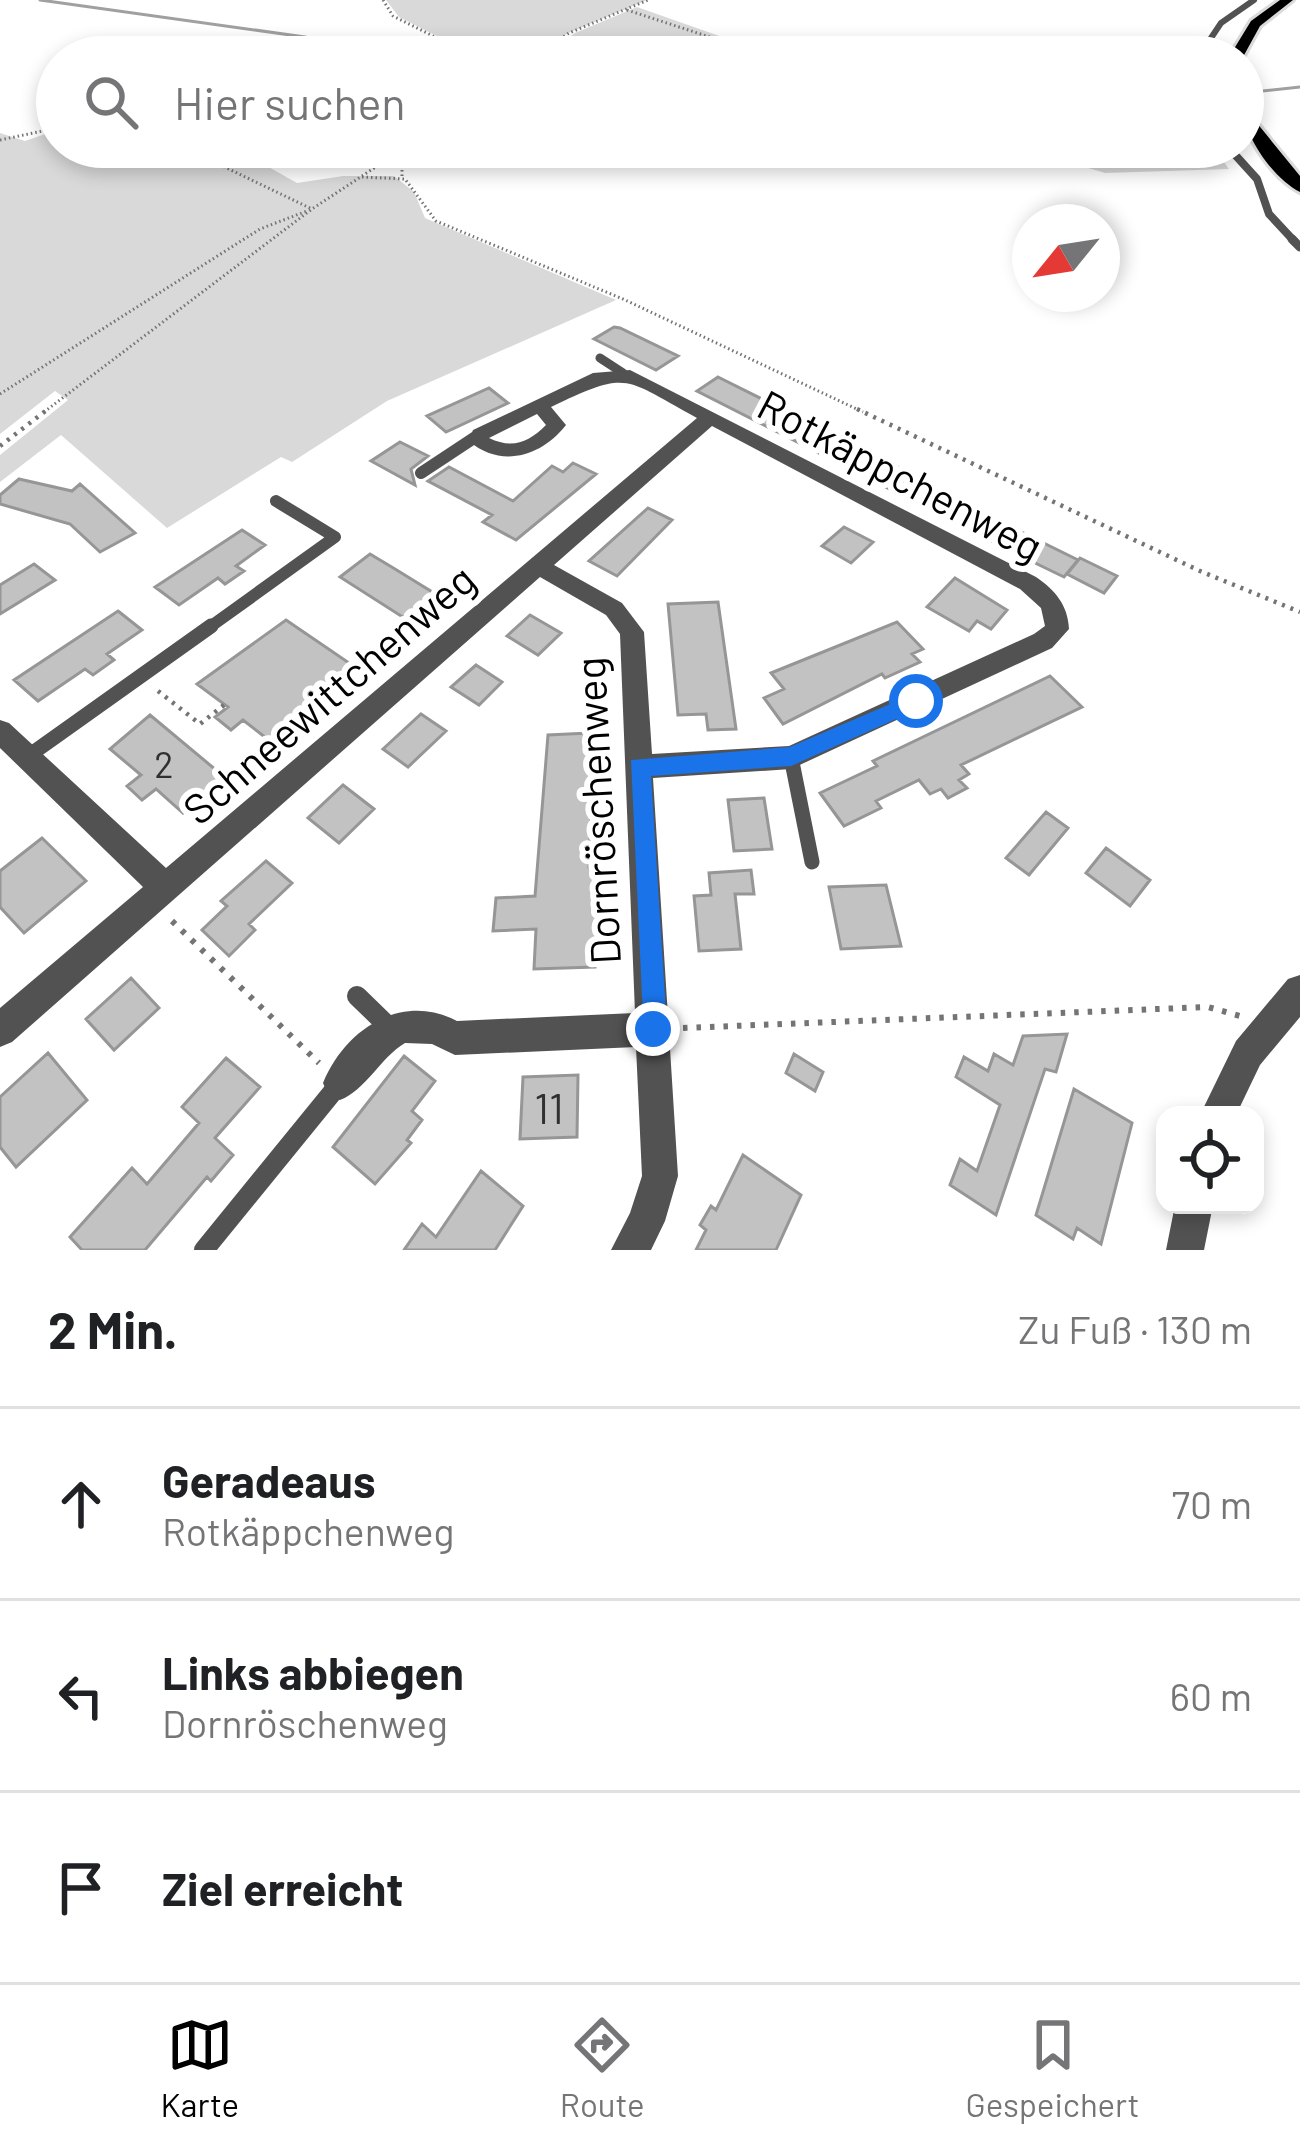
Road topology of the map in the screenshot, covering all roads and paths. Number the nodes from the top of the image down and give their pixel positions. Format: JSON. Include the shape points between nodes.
{"nodes":[{"id":1,"x":383,"y":0,"type":"edge"},
{"id":2,"x":648,"y":0,"type":"edge"},
{"id":3,"x":1254,"y":0,"type":"edge"},
{"id":4,"x":1287,"y":0,"type":"edge"},
{"id":5,"x":626,"y":10,"type":"junction"},
{"id":6,"x":433,"y":36,"type":"edge"},
{"id":7,"x":566,"y":36,"type":"edge"},
{"id":8,"x":706,"y":36,"type":"edge"},
{"id":9,"x":1212,"y":36,"type":"edge"},
{"id":10,"x":1248,"y":36,"type":"edge"},
{"id":11,"x":36,"y":132,"type":"edge"},
{"id":12,"x":0,"y":140,"type":"edge"},
{"id":13,"x":1264,"y":145,"type":"edge"},
{"id":14,"x":227,"y":168,"type":"edge"},
{"id":15,"x":376,"y":168,"type":"edge"},
{"id":16,"x":403,"y":168,"type":"edge"},
{"id":17,"x":1247,"y":168,"type":"edge"},
{"id":18,"x":402,"y":176,"type":"junction"},
{"id":19,"x":362,"y":177,"type":"junction"},
{"id":20,"x":1300,"y":187,"type":"edge"},
{"id":21,"x":312,"y":208,"type":"junction"},
{"id":22,"x":1300,"y":247,"type":"edge"},
{"id":23,"x":600,"y":358,"type":"dead end"},
{"id":24,"x":623,"y":374,"type":"junction"},
{"id":25,"x":0,"y":394,"type":"edge"},
{"id":26,"x":541,"y":406,"type":"junction"},
{"id":27,"x":710,"y":417,"type":"junction"},
{"id":28,"x":480,"y":434,"type":"junction"},
{"id":29,"x":0,"y":446,"type":"edge"},
{"id":30,"x":421,"y":472,"type":"dead end"},
{"id":31,"x":275,"y":501,"type":"dead end"},
{"id":32,"x":538,"y":566,"type":"junction"},
{"id":33,"x":1300,"y":611,"type":"edge"},
{"id":34,"x":140,"y":676,"type":"junction"},
{"id":35,"x":224,"y":705,"type":"dead end"},
{"id":36,"x":0,"y":731,"type":"edge"},
{"id":37,"x":27,"y":757,"type":"junction"},
{"id":38,"x":791,"y":757,"type":"junction"},
{"id":39,"x":639,"y":767,"type":"junction"},
{"id":40,"x":812,"y":862,"type":"dead end"},
{"id":41,"x":158,"y":894,"type":"junction"},
{"id":42,"x":1300,"y":991,"type":"edge"},
{"id":43,"x":357,"y":997,"type":"dead end"},
{"id":44,"x":1269,"y":1024,"type":"junction"},
{"id":45,"x":391,"y":1029,"type":"junction"},
{"id":46,"x":653,"y":1029,"type":"junction"},
{"id":47,"x":0,"y":1030,"type":"edge"},
{"id":48,"x":340,"y":1083,"type":"junction"},
{"id":49,"x":1222,"y":1106,"type":"edge"},
{"id":50,"x":1192,"y":1214,"type":"edge"},
{"id":51,"x":204,"y":1250,"type":"edge"},
{"id":52,"x":630,"y":1250,"type":"edge"},
{"id":53,"x":1185,"y":1250,"type":"edge"}],
"edges":[{"from":1,"to":6,"type":"path","via":[[393,16]]},
{"from":2,"to":5,"type":"path"},
{"from":3,"to":9,"type":"lane"},
{"from":4,"to":10,"type":"main road"},
{"from":5,"to":7,"type":"path"},
{"from":5,"to":8,"type":"path"},
{"from":11,"to":12,"type":"path"},
{"from":13,"to":20,"type":"main road"},
{"from":14,"to":21,"type":"path"},
{"from":15,"to":19,"type":"path"},
{"from":16,"to":18,"type":"path"},
{"from":17,"to":22,"type":"lane","via":[[1269,214]]},
{"from":18,"to":19,"type":"path"},
{"from":18,"to":33,"type":"path","via":[[436,221]]},
{"from":19,"to":21,"type":"path"},
{"from":21,"to":25,"type":"path","via":[[260,229]]},
{"from":21,"to":29,"type":"path"},
{"from":23,"to":24,"type":"lane"},
{"from":24,"to":26,"type":"street"},
{"from":24,"to":27,"type":"street","name":"Rotkäppchenweg"},
{"from":26,"to":28,"type":"street"},
{"from":26,"to":28,"type":"street","via":[[555,428],[527,450],[500,452]]},
{"from":27,"to":32,"type":"street","name":"Schneewittchenweg"},
{"from":27,"to":38,"type":"street","name":"Rotkäppchenweg","via":[[1028,583],[1058,618],[1042,641]]},
{"from":28,"to":30,"type":"lane"},
{"from":31,"to":34,"type":"lane","via":[[335,537]]},
{"from":32,"to":39,"type":"street","name":"Dornröschenweg","via":[[628,624]]},
{"from":32,"to":41,"type":"street","name":"Schneewittchenweg"},
{"from":34,"to":35,"type":"path","via":[[200,724]]},
{"from":34,"to":37,"type":"lane"},
{"from":36,"to":37,"type":"street"},
{"from":37,"to":41,"type":"street"},
{"from":38,"to":39,"type":"street","name":"Rotkäppchenweg"},
{"from":38,"to":40,"type":"lane"},
{"from":39,"to":46,"type":"street","name":"Dornröschenweg"},
{"from":41,"to":47,"type":"street","name":"Schneewittchenweg"},
{"from":41,"to":48,"type":"path"},
{"from":42,"to":44,"type":"street"},
{"from":43,"to":45,"type":"lane"},
{"from":44,"to":46,"type":"path","via":[[1208,1007]]},
{"from":44,"to":49,"type":"street"},
{"from":45,"to":46,"type":"street","via":[[419,1022],[455,1037]]},
{"from":45,"to":48,"type":"street"},
{"from":46,"to":52,"type":"street","name":"Dornröschenweg","via":[[660,1176]]},
{"from":48,"to":51,"type":"lane"},
{"from":50,"to":53,"type":"street"}]}
